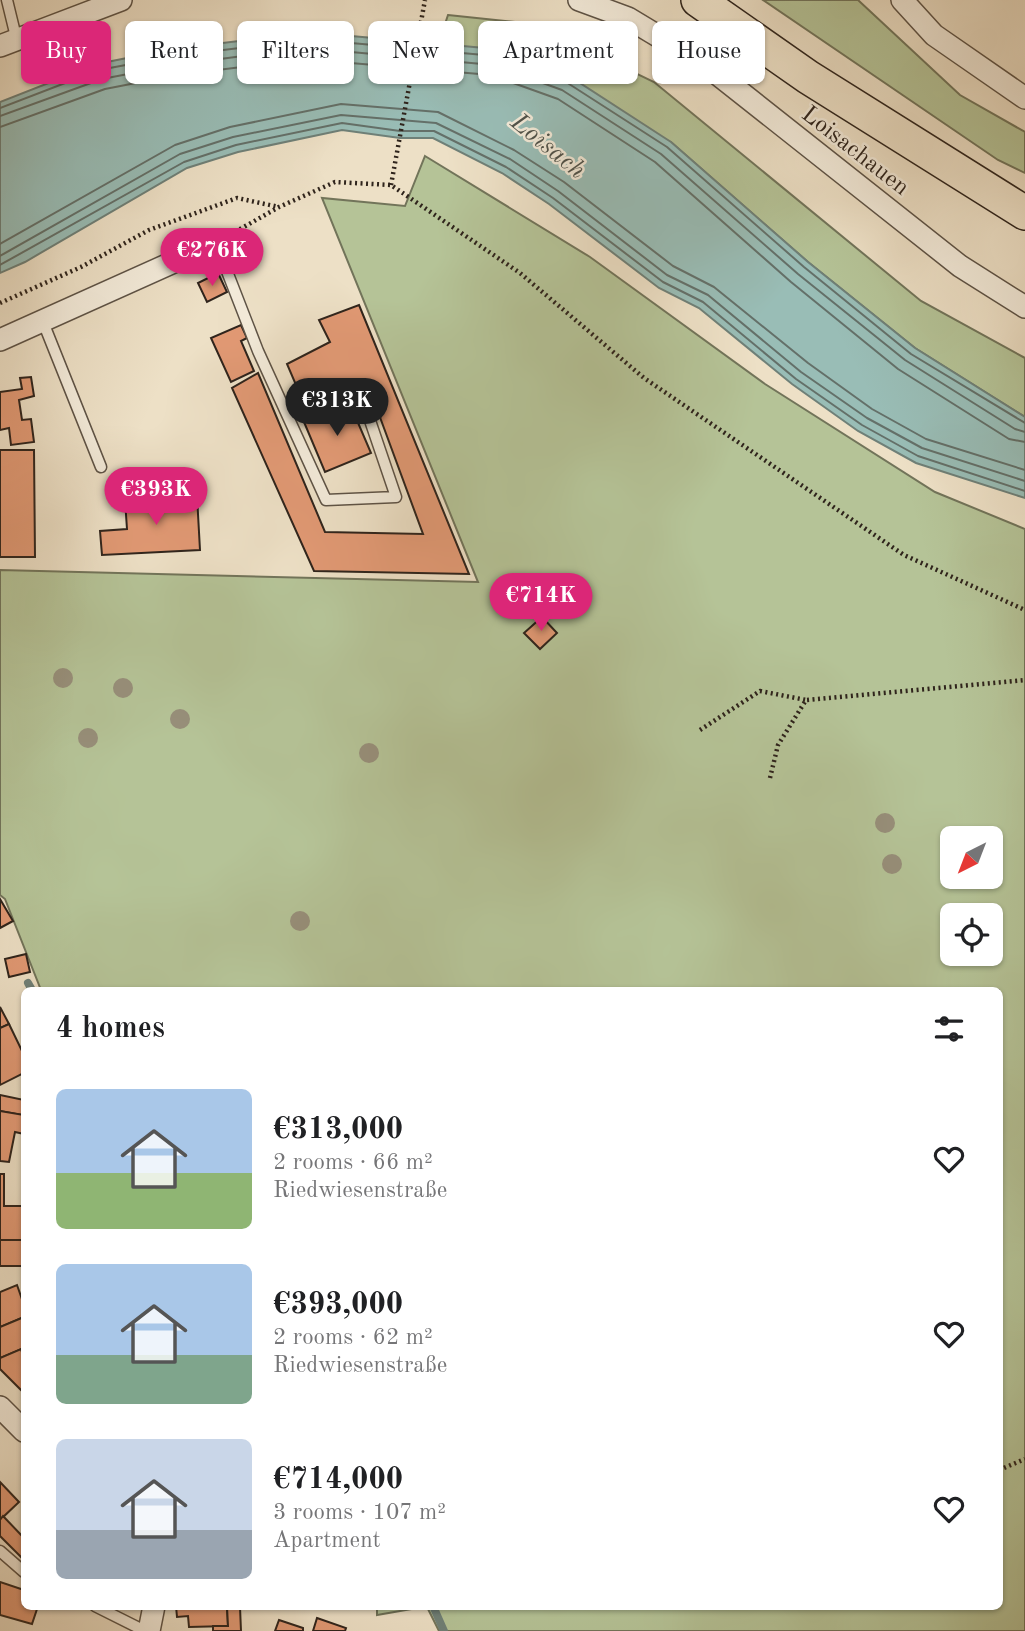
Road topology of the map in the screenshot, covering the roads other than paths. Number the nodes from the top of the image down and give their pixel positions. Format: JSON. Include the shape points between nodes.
{"nodes":[{"id":1,"x":7,"y":0,"type":"edge"},
{"id":2,"x":579,"y":0,"type":"edge"},
{"id":3,"x":698,"y":0,"type":"edge"},
{"id":4,"x":902,"y":0,"type":"edge"},
{"id":5,"x":109,"y":2,"type":"edge"},
{"id":6,"x":8,"y":43,"type":"edge"},
{"id":7,"x":1025,"y":98,"type":"edge"},
{"id":8,"x":1025,"y":213,"type":"edge"},
{"id":9,"x":216,"y":243,"type":"joint"},
{"id":10,"x":1025,"y":307,"type":"edge"},
{"id":11,"x":43,"y":322,"type":"junction"},
{"id":12,"x":0,"y":340,"type":"edge"},
{"id":13,"x":331,"y":405,"type":"dead end"},
{"id":14,"x":101,"y":467,"type":"dead end"},
{"id":15,"x":0,"y":1408,"type":"edge"},
{"id":16,"x":21,"y":1428,"type":"edge"},
{"id":17,"x":0,"y":1551,"type":"edge"},
{"id":18,"x":21,"y":1569,"type":"edge"},
{"id":19,"x":103,"y":1610,"type":"edge"},
{"id":20,"x":153,"y":1610,"type":"edge"},
{"id":21,"x":147,"y":1631,"type":"edge"}],
"edges":[{"from":1,"to":6,"type":"lane"},
{"from":2,"to":10,"type":"street","name":"Loisachauen","via":[[628,18],[706,65],[960,266]]},
{"from":3,"to":8,"type":"main road","via":[[819,84]]},
{"from":4,"to":7,"type":"street","via":[[934,34]]},
{"from":5,"to":6,"type":"street"},
{"from":9,"to":11,"type":"street"},
{"from":9,"to":13,"type":"lane","via":[[258,351],[326,500],[396,497],[361,394]]},
{"from":11,"to":12,"type":"street"},
{"from":11,"to":14,"type":"lane"},
{"from":15,"to":16,"type":"street"},
{"from":17,"to":18,"type":"lane"},
{"from":19,"to":21,"type":"lane"},
{"from":20,"to":21,"type":"street"}]}
